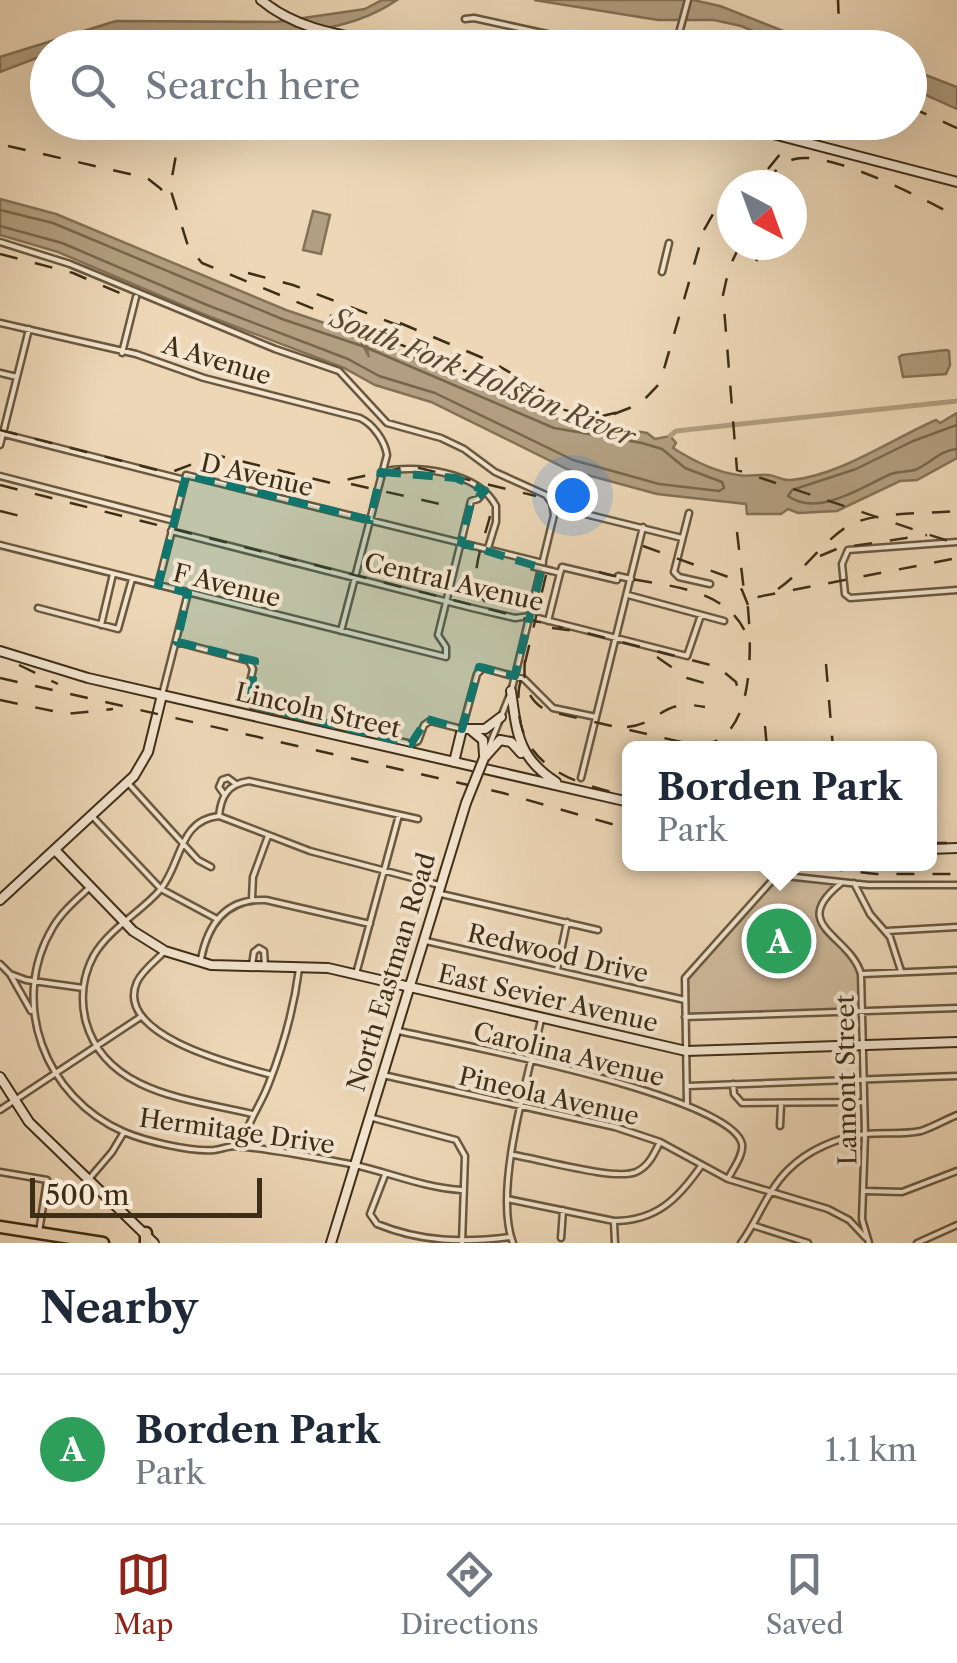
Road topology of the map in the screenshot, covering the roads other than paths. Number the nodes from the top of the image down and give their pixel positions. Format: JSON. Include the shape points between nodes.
{"nodes":[{"id":1,"x":261,"y":0,"type":"edge"},
{"id":2,"x":688,"y":0,"type":"edge"},
{"id":3,"x":465,"y":19,"type":"dead end"},
{"id":4,"x":317,"y":30,"type":"edge"},
{"id":5,"x":529,"y":30,"type":"edge"},
{"id":6,"x":680,"y":30,"type":"edge"},
{"id":7,"x":796,"y":140,"type":"edge"},
{"id":8,"x":957,"y":182,"type":"edge"},
{"id":9,"x":0,"y":242,"type":"edge"},
{"id":10,"x":669,"y":243,"type":"dead end"},
{"id":11,"x":662,"y":272,"type":"dead end"},
{"id":12,"x":136,"y":297,"type":"dead end"},
{"id":13,"x":0,"y":322,"type":"edge"},
{"id":14,"x":28,"y":330,"type":"junction"},
{"id":15,"x":122,"y":353,"type":"junction"},
{"id":16,"x":0,"y":373,"type":"edge"},
{"id":17,"x":16,"y":377,"type":"junction"},
{"id":18,"x":0,"y":408,"type":"edge"},
{"id":19,"x":8,"y":410,"type":"junction"},
{"id":20,"x":2,"y":433,"type":"edge"},
{"id":21,"x":0,"y":445,"type":"edge"},
{"id":22,"x":381,"y":472,"type":"junction"},
{"id":23,"x":0,"y":476,"type":"edge"},
{"id":24,"x":185,"y":480,"type":"junction"},
{"id":25,"x":485,"y":491,"type":"junction"},
{"id":26,"x":577,"y":512,"type":"dead end"},
{"id":27,"x":689,"y":513,"type":"dead end"},
{"id":28,"x":370,"y":520,"type":"junction"},
{"id":29,"x":174,"y":521,"type":"junction"},
{"id":30,"x":643,"y":527,"type":"junction"},
{"id":31,"x":171,"y":531,"type":"junction"},
{"id":32,"x":682,"y":538,"type":"junction"},
{"id":33,"x":461,"y":542,"type":"junction"},
{"id":34,"x":957,"y":542,"type":"edge"},
{"id":35,"x":0,"y":544,"type":"edge"},
{"id":36,"x":488,"y":549,"type":"junction"},
{"id":37,"x":509,"y":554,"type":"junction"},
{"id":38,"x":543,"y":563,"type":"junction"},
{"id":39,"x":560,"y":573,"type":"junction"},
{"id":40,"x":113,"y":574,"type":"junction"},
{"id":41,"x":132,"y":578,"type":"junction"},
{"id":42,"x":355,"y":578,"type":"junction"},
{"id":43,"x":632,"y":579,"type":"junction"},
{"id":44,"x":710,"y":584,"type":"dead end"},
{"id":45,"x":158,"y":585,"type":"junction"},
{"id":46,"x":957,"y":590,"type":"edge"},
{"id":47,"x":188,"y":593,"type":"junction"},
{"id":48,"x":628,"y":596,"type":"junction"},
{"id":49,"x":447,"y":602,"type":"junction"},
{"id":50,"x":38,"y":608,"type":"dead end"},
{"id":51,"x":701,"y":615,"type":"junction"},
{"id":52,"x":530,"y":616,"type":"junction"},
{"id":53,"x":548,"y":621,"type":"junction"},
{"id":54,"x":724,"y":621,"type":"dead end"},
{"id":55,"x":100,"y":625,"type":"junction"},
{"id":56,"x":340,"y":632,"type":"junction"},
{"id":57,"x":617,"y":636,"type":"junction"},
{"id":58,"x":177,"y":642,"type":"junction"},
{"id":59,"x":0,"y":651,"type":"edge"},
{"id":60,"x":515,"y":676,"type":"junction"},
{"id":61,"x":511,"y":691,"type":"junction"},
{"id":62,"x":162,"y":695,"type":"junction"},
{"id":63,"x":502,"y":717,"type":"junction"},
{"id":64,"x":596,"y":717,"type":"junction"},
{"id":65,"x":465,"y":729,"type":"junction"},
{"id":66,"x":484,"y":758,"type":"junction"},
{"id":67,"x":454,"y":762,"type":"junction"},
{"id":68,"x":580,"y":778,"type":"dead end"},
{"id":69,"x":531,"y":779,"type":"junction"},
{"id":70,"x":128,"y":783,"type":"junction"},
{"id":71,"x":236,"y":784,"type":"junction"},
{"id":72,"x":564,"y":787,"type":"junction"},
{"id":73,"x":224,"y":794,"type":"junction"},
{"id":74,"x":622,"y":800,"type":"edge"},
{"id":75,"x":399,"y":815,"type":"junction"},
{"id":76,"x":92,"y":816,"type":"junction"},
{"id":77,"x":219,"y":816,"type":"junction"},
{"id":78,"x":418,"y":819,"type":"dead end"},
{"id":79,"x":268,"y":836,"type":"junction"},
{"id":80,"x":183,"y":842,"type":"junction"},
{"id":81,"x":55,"y":850,"type":"junction"},
{"id":82,"x":211,"y":867,"type":"dead end"},
{"id":83,"x":386,"y":870,"type":"junction"},
{"id":84,"x":843,"y":882,"type":"junction"},
{"id":85,"x":854,"y":883,"type":"junction"},
{"id":86,"x":957,"y":885,"type":"edge"},
{"id":87,"x":89,"y":888,"type":"junction"},
{"id":88,"x":161,"y":889,"type":"junction"},
{"id":89,"x":438,"y":890,"type":"junction"},
{"id":90,"x":0,"y":900,"type":"edge"},
{"id":91,"x":252,"y":900,"type":"junction"},
{"id":92,"x":217,"y":918,"type":"junction"},
{"id":93,"x":567,"y":922,"type":"junction"},
{"id":94,"x":123,"y":923,"type":"junction"},
{"id":95,"x":370,"y":924,"type":"junction"},
{"id":96,"x":957,"y":928,"type":"edge"},
{"id":97,"x":598,"y":930,"type":"dead end"},
{"id":98,"x":884,"y":931,"type":"junction"},
{"id":99,"x":422,"y":940,"type":"junction"},
{"id":100,"x":166,"y":951,"type":"junction"},
{"id":101,"x":200,"y":962,"type":"junction"},
{"id":102,"x":0,"y":964,"type":"edge"},
{"id":103,"x":300,"y":965,"type":"junction"},
{"id":104,"x":265,"y":966,"type":"junction"},
{"id":105,"x":253,"y":967,"type":"junction"},
{"id":106,"x":557,"y":970,"type":"junction"},
{"id":107,"x":957,"y":970,"type":"edge"},
{"id":108,"x":902,"y":971,"type":"junction"},
{"id":109,"x":10,"y":974,"type":"junction"},
{"id":110,"x":356,"y":974,"type":"junction"},
{"id":111,"x":861,"y":974,"type":"junction"},
{"id":112,"x":34,"y":982,"type":"junction"},
{"id":113,"x":408,"y":986,"type":"junction"},
{"id":114,"x":83,"y":988,"type":"junction"},
{"id":115,"x":685,"y":1000,"type":"junction"},
{"id":116,"x":957,"y":1008,"type":"edge"},
{"id":117,"x":861,"y":1011,"type":"junction"},
{"id":118,"x":33,"y":1015,"type":"junction"},
{"id":119,"x":142,"y":1016,"type":"junction"},
{"id":120,"x":542,"y":1016,"type":"junction"},
{"id":121,"x":685,"y":1017,"type":"junction"},
{"id":122,"x":394,"y":1030,"type":"junction"},
{"id":123,"x":957,"y":1042,"type":"edge"},
{"id":124,"x":97,"y":1046,"type":"junction"},
{"id":125,"x":861,"y":1046,"type":"junction"},
{"id":126,"x":686,"y":1051,"type":"junction"},
{"id":127,"x":532,"y":1061,"type":"junction"},
{"id":128,"x":55,"y":1073,"type":"junction"},
{"id":129,"x":380,"y":1074,"type":"junction"},
{"id":130,"x":272,"y":1075,"type":"junction"},
{"id":131,"x":957,"y":1076,"type":"edge"},
{"id":132,"x":0,"y":1077,"type":"edge"},
{"id":133,"x":862,"y":1079,"type":"junction"},
{"id":134,"x":733,"y":1084,"type":"junction"},
{"id":135,"x":688,"y":1086,"type":"junction"},
{"id":136,"x":14,"y":1100,"type":"junction"},
{"id":137,"x":864,"y":1102,"type":"junction"},
{"id":138,"x":687,"y":1104,"type":"junction"},
{"id":139,"x":781,"y":1104,"type":"junction"},
{"id":140,"x":521,"y":1107,"type":"junction"},
{"id":141,"x":0,"y":1110,"type":"edge"},
{"id":142,"x":252,"y":1114,"type":"junction"},
{"id":143,"x":957,"y":1115,"type":"edge"},
{"id":144,"x":368,"y":1116,"type":"junction"},
{"id":145,"x":780,"y":1126,"type":"dead end"},
{"id":146,"x":124,"y":1132,"type":"junction"},
{"id":147,"x":866,"y":1134,"type":"junction"},
{"id":148,"x":660,"y":1142,"type":"junction"},
{"id":149,"x":242,"y":1147,"type":"junction"},
{"id":150,"x":512,"y":1155,"type":"junction"},
{"id":151,"x":353,"y":1165,"type":"junction"},
{"id":152,"x":702,"y":1166,"type":"junction"},
{"id":153,"x":0,"y":1172,"type":"edge"},
{"id":154,"x":955,"y":1172,"type":"edge"},
{"id":155,"x":385,"y":1175,"type":"junction"},
{"id":156,"x":88,"y":1179,"type":"junction"},
{"id":157,"x":728,"y":1179,"type":"junction"},
{"id":158,"x":957,"y":1179,"type":"edge"},
{"id":159,"x":461,"y":1190,"type":"junction"},
{"id":160,"x":864,"y":1190,"type":"junction"},
{"id":161,"x":770,"y":1193,"type":"junction"},
{"id":162,"x":507,"y":1199,"type":"junction"},
{"id":163,"x":563,"y":1210,"type":"junction"},
{"id":164,"x":614,"y":1220,"type":"junction"},
{"id":165,"x":957,"y":1225,"type":"edge"},
{"id":166,"x":0,"y":1226,"type":"edge"},
{"id":167,"x":754,"y":1226,"type":"junction"},
{"id":168,"x":38,"y":1233,"type":"junction"},
{"id":169,"x":561,"y":1238,"type":"dead end"},
{"id":170,"x":149,"y":1240,"type":"edge"},
{"id":171,"x":512,"y":1240,"type":"edge"},
{"id":172,"x":868,"y":1240,"type":"edge"},
{"id":173,"x":103,"y":1243,"type":"edge"},
{"id":174,"x":331,"y":1243,"type":"edge"},
{"id":175,"x":462,"y":1243,"type":"edge"},
{"id":176,"x":615,"y":1243,"type":"edge"},
{"id":177,"x":741,"y":1243,"type":"edge"},
{"id":178,"x":808,"y":1243,"type":"edge"},
{"id":179,"x":917,"y":1243,"type":"edge"}],
"edges":[{"from":1,"to":4,"type":"main road"},
{"from":2,"to":6,"type":"street"},
{"from":3,"to":5,"type":"street"},
{"from":7,"to":8,"type":"main road"},
{"from":9,"to":38,"type":"street","name":"North Eastman Road","via":[[339,371],[390,425],[448,441],[550,498],[554,515]]},
{"from":10,"to":11,"type":"street"},
{"from":12,"to":15,"type":"street"},
{"from":13,"to":14,"type":"street","name":"A Avenue"},
{"from":14,"to":15,"type":"street","name":"A Avenue"},
{"from":14,"to":17,"type":"street"},
{"from":15,"to":22,"type":"street","name":"A Avenue","via":[[365,420],[386,448]]},
{"from":16,"to":17,"type":"street"},
{"from":17,"to":19,"type":"street"},
{"from":18,"to":19,"type":"street"},
{"from":19,"to":20,"type":"street"},
{"from":20,"to":21,"type":"street"},
{"from":20,"to":24,"type":"street","name":"D Avenue"},
{"from":22,"to":25,"type":"street","via":[[414,468]]},
{"from":22,"to":28,"type":"street"},
{"from":23,"to":29,"type":"street"},
{"from":24,"to":28,"type":"street","name":"D Avenue","via":[[186,475]]},
{"from":24,"to":29,"type":"street"},
{"from":25,"to":33,"type":"street","via":[[471,501]]},
{"from":25,"to":36,"type":"street","via":[[496,506]]},
{"from":26,"to":30,"type":"street"},
{"from":27,"to":32,"type":"street"},
{"from":28,"to":33,"type":"street","name":"D Avenue"},
{"from":28,"to":42,"type":"street"},
{"from":29,"to":31,"type":"street"},
{"from":30,"to":32,"type":"street"},
{"from":30,"to":43,"type":"street"},
{"from":31,"to":42,"type":"street","name":"Central Avenue"},
{"from":31,"to":45,"type":"street"},
{"from":32,"to":44,"type":"street","via":[[675,574]]},
{"from":33,"to":36,"type":"street","name":"D Avenue"},
{"from":33,"to":49,"type":"street"},
{"from":34,"to":46,"type":"street","via":[[848,550],[842,568],[850,598]]},
{"from":35,"to":40,"type":"street","name":"F Avenue"},
{"from":36,"to":37,"type":"street","name":"D Avenue"},
{"from":37,"to":38,"type":"street","name":"D Avenue"},
{"from":37,"to":39,"type":"street","name":"D Avenue","bridge":true},
{"from":38,"to":52,"type":"street","name":"North Eastman Road"},
{"from":39,"to":43,"type":"street","name":"D Avenue","via":[[562,567]]},
{"from":39,"to":53,"type":"street"},
{"from":40,"to":41,"type":"street","name":"F Avenue"},
{"from":40,"to":55,"type":"street"},
{"from":41,"to":45,"type":"street","name":"F Avenue"},
{"from":41,"to":55,"type":"street","via":[[118,628]]},
{"from":42,"to":49,"type":"street","name":"Central Avenue"},
{"from":42,"to":56,"type":"street"},
{"from":43,"to":48,"type":"street"},
{"from":45,"to":47,"type":"street","name":"F Avenue"},
{"from":47,"to":56,"type":"street","name":"F Avenue"},
{"from":47,"to":58,"type":"street"},
{"from":48,"to":51,"type":"street"},
{"from":48,"to":57,"type":"street"},
{"from":49,"to":52,"type":"street","name":"Central Avenue"},
{"from":49,"to":56,"type":"street","name":"F Avenue","via":[[438,639],[446,658]]},
{"from":50,"to":55,"type":"street"},
{"from":51,"to":54,"type":"street"},
{"from":51,"to":57,"type":"street","name":"Central Avenue","via":[[688,656]]},
{"from":52,"to":53,"type":"street","name":"Central Avenue"},
{"from":52,"to":60,"type":"street","name":"North Eastman Road"},
{"from":53,"to":57,"type":"street","name":"Central Avenue"},
{"from":57,"to":64,"type":"street"},
{"from":58,"to":62,"type":"street"},
{"from":58,"to":65,"type":"street","via":[[249,660],[246,695],[253,706],[411,744],[430,721]]},
{"from":59,"to":62,"type":"main road","name":"Lincoln Street"},
{"from":60,"to":61,"type":"street","name":"North Eastman Road"},
{"from":60,"to":64,"type":"street","via":[[553,708]]},
{"from":60,"to":65,"type":"street","via":[[480,669]]},
{"from":61,"to":63,"type":"street","name":"North Eastman Road"},
{"from":61,"to":72,"type":"main road","via":[[525,752]]},
{"from":62,"to":67,"type":"main road","name":"Lincoln Street"},
{"from":62,"to":70,"type":"main road","via":[[148,752]]},
{"from":63,"to":65,"type":"main road","via":[[485,729]]},
{"from":63,"to":66,"type":"street","name":"North Eastman Road"},
{"from":64,"to":68,"type":"street"},
{"from":65,"to":66,"type":"main road","via":[[483,740]]},
{"from":65,"to":67,"type":"main road"},
{"from":66,"to":69,"type":"main road","via":[[507,740],[530,766]]},
{"from":66,"to":89,"type":"main road","name":"North Eastman Road","bridge":true},
{"from":67,"to":69,"type":"main road","name":"Lincoln Street"},
{"from":69,"to":72,"type":"main road","name":"Lincoln Street"},
{"from":70,"to":76,"type":"main road"},
{"from":70,"to":80,"type":"street"},
{"from":71,"to":73,"type":"street"},
{"from":71,"to":73,"type":"street","via":[[222,780]]},
{"from":71,"to":75,"type":"street","via":[[255,782]]},
{"from":72,"to":74,"type":"main road","name":"Lincoln Street"},
{"from":73,"to":77,"type":"street"},
{"from":75,"to":78,"type":"street"},
{"from":75,"to":83,"type":"street"},
{"from":76,"to":81,"type":"main road"},
{"from":76,"to":88,"type":"street"},
{"from":77,"to":79,"type":"street"},
{"from":77,"to":80,"type":"street","via":[[199,821]]},
{"from":79,"to":83,"type":"street"},
{"from":79,"to":91,"type":"street"},
{"from":80,"to":82,"type":"street"},
{"from":80,"to":88,"type":"street"},
{"from":81,"to":87,"type":"main road","name":"East Sevier Avenue"},
{"from":81,"to":90,"type":"main road"},
{"from":83,"to":89,"type":"street"},
{"from":83,"to":95,"type":"street"},
{"from":84,"to":85,"type":"street"},
{"from":84,"to":111,"type":"street","name":"Lamont Street","via":[[820,902],[818,913],[857,959]]},
{"from":84,"to":115,"type":"street","via":[[777,874],[685,978]]},
{"from":85,"to":86,"type":"street"},
{"from":85,"to":98,"type":"street"},
{"from":87,"to":94,"type":"main road","name":"East Sevier Avenue"},
{"from":87,"to":112,"type":"street","name":"Hermitage Drive","via":[[52,929]]},
{"from":88,"to":92,"type":"street"},
{"from":88,"to":94,"type":"street"},
{"from":89,"to":93,"type":"street"},
{"from":89,"to":99,"type":"main road","name":"North Eastman Road"},
{"from":91,"to":92,"type":"street"},
{"from":91,"to":95,"type":"street"},
{"from":92,"to":101,"type":"street"},
{"from":93,"to":97,"type":"street"},
{"from":93,"to":106,"type":"street"},
{"from":94,"to":100,"type":"main road","name":"East Sevier Avenue"},
{"from":94,"to":114,"type":"street","via":[[94,956]]},
{"from":95,"to":110,"type":"street"},
{"from":96,"to":98,"type":"street"},
{"from":98,"to":108,"type":"street"},
{"from":99,"to":106,"type":"street","name":"Redwood Drive"},
{"from":99,"to":113,"type":"main road","name":"North Eastman Road"},
{"from":100,"to":101,"type":"main road","name":"East Sevier Avenue"},
{"from":100,"to":119,"type":"street","via":[[136,985]]},
{"from":101,"to":105,"type":"main road","name":"East Sevier Avenue"},
{"from":102,"to":109,"type":"street"},
{"from":103,"to":104,"type":"main road","name":"East Sevier Avenue"},
{"from":103,"to":110,"type":"main road","name":"East Sevier Avenue"},
{"from":103,"to":130,"type":"street"},
{"from":104,"to":105,"type":"main road","name":"East Sevier Avenue"},
{"from":104,"to":105,"type":"street","via":[[259,948]]},
{"from":106,"to":115,"type":"street","name":"Redwood Drive"},
{"from":107,"to":108,"type":"street"},
{"from":108,"to":111,"type":"street"},
{"from":109,"to":112,"type":"street"},
{"from":109,"to":118,"type":"street"},
{"from":110,"to":113,"type":"main road","name":"East Sevier Avenue"},
{"from":111,"to":117,"type":"street","name":"Lamont Street"},
{"from":112,"to":114,"type":"street"},
{"from":112,"to":118,"type":"street","name":"Hermitage Drive"},
{"from":113,"to":120,"type":"main road","name":"East Sevier Avenue"},
{"from":113,"to":122,"type":"main road","name":"North Eastman Road"},
{"from":114,"to":124,"type":"street","via":[[86,1025]]},
{"from":115,"to":121,"type":"street"},
{"from":116,"to":117,"type":"street"},
{"from":117,"to":121,"type":"street"},
{"from":117,"to":125,"type":"street","name":"Lamont Street"},
{"from":118,"to":128,"type":"street","name":"Hermitage Drive"},
{"from":119,"to":124,"type":"street"},
{"from":119,"to":130,"type":"street","via":[[190,1049]]},
{"from":120,"to":126,"type":"main road","name":"East Sevier Avenue"},
{"from":120,"to":127,"type":"street"},
{"from":121,"to":126,"type":"street"},
{"from":122,"to":127,"type":"street","name":"Carolina Avenue"},
{"from":122,"to":129,"type":"main road","name":"North Eastman Road"},
{"from":123,"to":125,"type":"main road","name":"East Sevier Avenue"},
{"from":124,"to":128,"type":"street"},
{"from":124,"to":142,"type":"street","via":[[145,1087]]},
{"from":125,"to":126,"type":"main road","name":"East Sevier Avenue"},
{"from":125,"to":133,"type":"street","name":"Lamont Street"},
{"from":126,"to":135,"type":"street"},
{"from":127,"to":138,"type":"street","name":"Carolina Avenue"},
{"from":127,"to":140,"type":"street"},
{"from":128,"to":136,"type":"street"},
{"from":128,"to":146,"type":"street","name":"Hermitage Drive","via":[[90,1111]]},
{"from":129,"to":140,"type":"street","name":"Pineola Avenue"},
{"from":129,"to":144,"type":"main road","name":"North Eastman Road"},
{"from":130,"to":142,"type":"street"},
{"from":131,"to":133,"type":"street"},
{"from":132,"to":136,"type":"main road"},
{"from":133,"to":134,"type":"street"},
{"from":133,"to":137,"type":"street","name":"Lamont Street"},
{"from":134,"to":135,"type":"street"},
{"from":134,"to":139,"type":"street","via":[[742,1103]]},
{"from":135,"to":138,"type":"street"},
{"from":136,"to":141,"type":"street"},
{"from":136,"to":156,"type":"main road"},
{"from":137,"to":139,"type":"street"},
{"from":137,"to":147,"type":"street","name":"Lamont Street"},
{"from":138,"to":157,"type":"street","name":"Carolina Avenue","via":[[742,1143]]},
{"from":139,"to":145,"type":"street"},
{"from":140,"to":148,"type":"street","name":"Pineola Avenue"},
{"from":140,"to":150,"type":"street"},
{"from":142,"to":149,"type":"street"},
{"from":143,"to":147,"type":"street","via":[[921,1130]]},
{"from":144,"to":151,"type":"main road","name":"North Eastman Road"},
{"from":144,"to":159,"type":"street","via":[[456,1140],[465,1156]]},
{"from":146,"to":149,"type":"street","name":"Hermitage Drive","via":[[206,1149]]},
{"from":146,"to":156,"type":"street"},
{"from":147,"to":160,"type":"street","name":"Lamont Street"},
{"from":147,"to":161,"type":"street","via":[[812,1152]]},
{"from":148,"to":150,"type":"street","via":[[650,1162],[614,1176]]},
{"from":148,"to":152,"type":"street","name":"Pineola Avenue"},
{"from":149,"to":151,"type":"street","name":"Hermitage Drive"},
{"from":150,"to":162,"type":"street"},
{"from":151,"to":155,"type":"street","name":"Hermitage Drive"},
{"from":151,"to":174,"type":"main road","name":"North Eastman Road"},
{"from":152,"to":157,"type":"street","name":"Pineola Avenue"},
{"from":152,"to":164,"type":"street","via":[[668,1206],[642,1218]]},
{"from":153,"to":168,"type":"street","via":[[48,1180]]},
{"from":154,"to":158,"type":"street"},
{"from":154,"to":160,"type":"street","via":[[902,1192]]},
{"from":155,"to":159,"type":"street","name":"Hermitage Drive"},
{"from":155,"to":175,"type":"street","via":[[370,1214],[377,1224]]},
{"from":156,"to":170,"type":"main road"},
{"from":157,"to":161,"type":"street","name":"Pineola Avenue"},
{"from":159,"to":175,"type":"street"},
{"from":160,"to":172,"type":"street","name":"Lamont Street"},
{"from":161,"to":167,"type":"street"},
{"from":161,"to":172,"type":"street","name":"Pineola Avenue","via":[[849,1220]]},
{"from":162,"to":163,"type":"street"},
{"from":162,"to":171,"type":"street"},
{"from":163,"to":164,"type":"street"},
{"from":163,"to":169,"type":"street"},
{"from":164,"to":176,"type":"street"},
{"from":165,"to":179,"type":"street"},
{"from":166,"to":168,"type":"main road"},
{"from":167,"to":177,"type":"street"},
{"from":167,"to":178,"type":"street"},
{"from":168,"to":173,"type":"main road"},
{"from":171,"to":175,"type":"street"}]}
